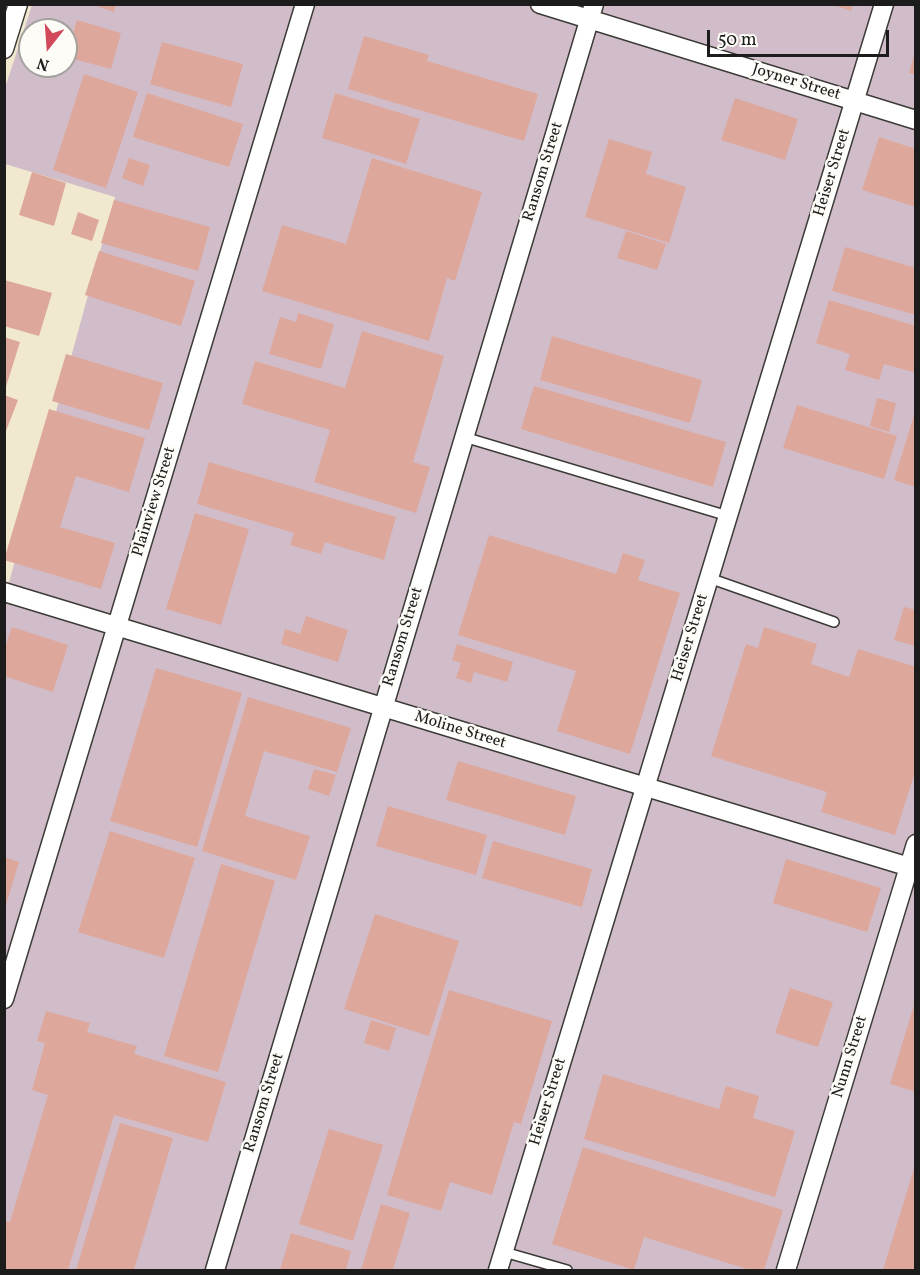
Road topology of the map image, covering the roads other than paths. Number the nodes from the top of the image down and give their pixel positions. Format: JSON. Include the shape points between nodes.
{"nodes":[{"id":1,"x":18,"y":4,"type":"edge"},
{"id":2,"x":305,"y":4,"type":"edge"},
{"id":3,"x":540,"y":4,"type":"edge"},
{"id":4,"x":884,"y":4,"type":"edge"},
{"id":5,"x":592,"y":12,"type":"edge"},
{"id":6,"x":4,"y":49,"type":"edge"},
{"id":7,"x":855,"y":102,"type":"junction"},
{"id":8,"x":915,"y":120,"type":"edge"},
{"id":9,"x":464,"y":437,"type":"junction"},
{"id":10,"x":728,"y":516,"type":"junction"},
{"id":11,"x":709,"y":578,"type":"junction"},
{"id":12,"x":4,"y":592,"type":"edge"},
{"id":13,"x":834,"y":622,"type":"dead end"},
{"id":14,"x":118,"y":627,"type":"junction"},
{"id":15,"x":383,"y":707,"type":"junction"},
{"id":16,"x":645,"y":787,"type":"junction"},
{"id":17,"x":915,"y":844,"type":"edge"},
{"id":18,"x":912,"y":868,"type":"edge"},
{"id":19,"x":4,"y":999,"type":"edge"},
{"id":20,"x":504,"y":1252,"type":"junction"},
{"id":21,"x":215,"y":1270,"type":"edge"},
{"id":22,"x":498,"y":1270,"type":"edge"},
{"id":23,"x":567,"y":1270,"type":"edge"},
{"id":24,"x":786,"y":1270,"type":"edge"}],
"edges":[{"from":1,"to":6,"type":"street"},
{"from":2,"to":14,"type":"street","name":"Plainview Street"},
{"from":3,"to":5,"type":"street","name":"Joyner Street"},
{"from":4,"to":7,"type":"street","name":"Heiser Street"},
{"from":5,"to":7,"type":"street","name":"Joyner Street"},
{"from":5,"to":9,"type":"street","name":"Ransom Street"},
{"from":7,"to":8,"type":"street","name":"Joyner Street"},
{"from":7,"to":10,"type":"street","name":"Heiser Street"},
{"from":9,"to":10,"type":"lane"},
{"from":9,"to":15,"type":"street","name":"Ransom Street"},
{"from":10,"to":11,"type":"street","name":"Heiser Street"},
{"from":11,"to":13,"type":"lane"},
{"from":11,"to":16,"type":"street","name":"Heiser Street"},
{"from":12,"to":14,"type":"street","name":"Moline Street"},
{"from":14,"to":15,"type":"street","name":"Moline Street"},
{"from":14,"to":19,"type":"street","name":"Plainview Street"},
{"from":15,"to":16,"type":"street","name":"Moline Street"},
{"from":15,"to":21,"type":"street","name":"Ransom Street"},
{"from":16,"to":18,"type":"street","name":"Moline Street"},
{"from":16,"to":20,"type":"street","name":"Heiser Street"},
{"from":17,"to":18,"type":"street","name":"Nunn Street"},
{"from":18,"to":24,"type":"street","name":"Nunn Street"},
{"from":20,"to":22,"type":"street","name":"Heiser Street"},
{"from":20,"to":23,"type":"lane"}]}
